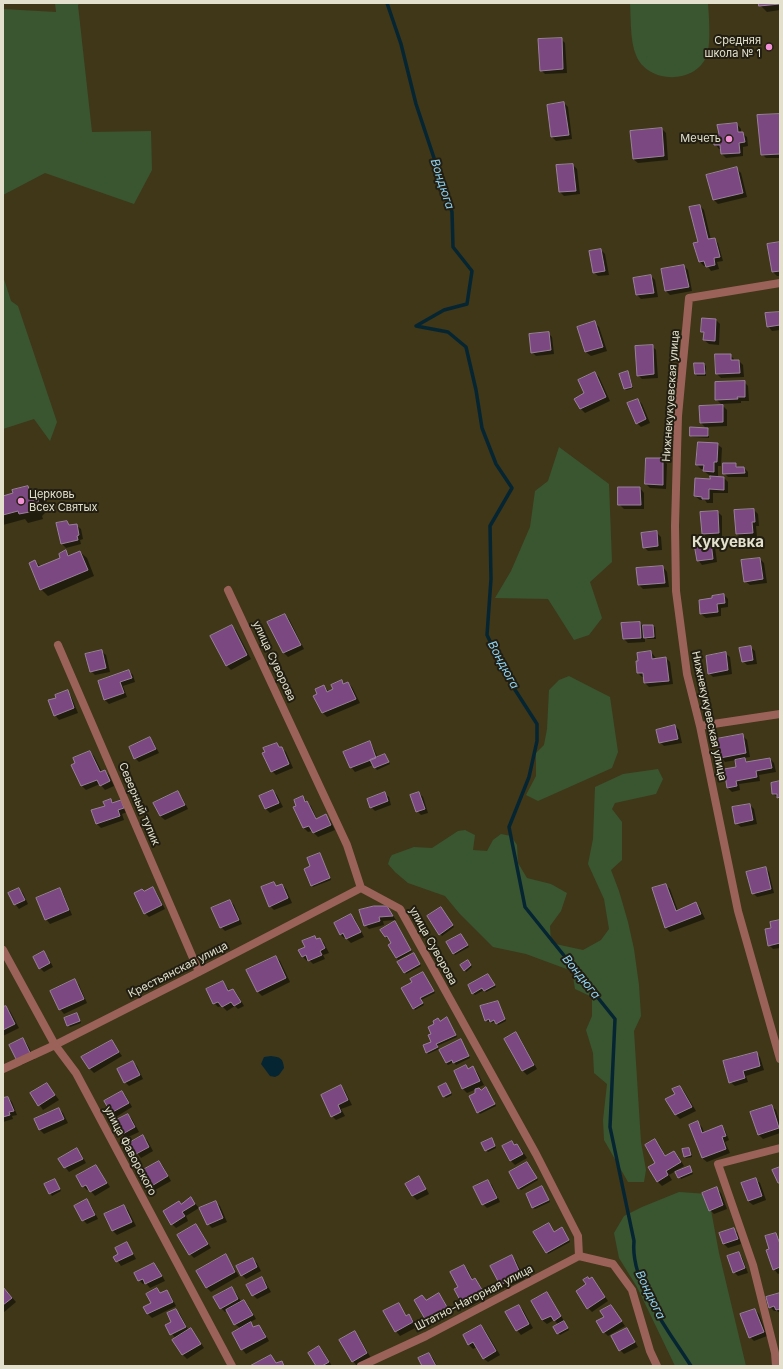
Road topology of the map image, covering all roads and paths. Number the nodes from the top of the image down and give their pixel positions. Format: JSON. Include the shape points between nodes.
{"nodes":[{"id":1,"x":780,"y":283,"type":"edge"},
{"id":2,"x":228,"y":590,"type":"dead end"},
{"id":3,"x":58,"y":645,"type":"dead end"},
{"id":4,"x":780,"y":714,"type":"edge"},
{"id":5,"x":700,"y":726,"type":"junction"},
{"id":6,"x":361,"y":888,"type":"junction"},
{"id":7,"x":3,"y":950,"type":"edge"},
{"id":8,"x":199,"y":972,"type":"junction"},
{"id":9,"x":55,"y":1044,"type":"junction"},
{"id":10,"x":780,"y":1059,"type":"edge"},
{"id":11,"x":3,"y":1069,"type":"edge"},
{"id":12,"x":780,"y":1148,"type":"edge"},
{"id":13,"x":579,"y":1256,"type":"junction"},
{"id":14,"x":232,"y":1366,"type":"edge"},
{"id":15,"x":361,"y":1366,"type":"edge"},
{"id":16,"x":657,"y":1366,"type":"edge"},
{"id":17,"x":776,"y":1366,"type":"edge"}],
"edges":[{"from":1,"to":5,"type":"street","name":"Нижнекукуевская улица","via":[[689,298],[678,416],[676,584],[687,674]]},
{"from":2,"to":6,"type":"street","name":"улица Суворова","via":[[347,845]]},
{"from":3,"to":8,"type":"street","name":"Северный тупик"},
{"from":4,"to":5,"type":"street"},
{"from":5,"to":10,"type":"street","name":"Нижнекукуевская улица","via":[[738,911]]},
{"from":6,"to":8,"type":"street","name":"Крестьянская улица"},
{"from":6,"to":13,"type":"street","name":"улица Суворова","via":[[400,909],[536,1154],[578,1236]]},
{"from":7,"to":9,"type":"street","name":"улица Фаворского"},
{"from":8,"to":9,"type":"street","name":"Крестьянская улица"},
{"from":9,"to":11,"type":"street","name":"Крестьянская улица"},
{"from":9,"to":14,"type":"street","name":"улица Фаворского","via":[[76,1073]]},
{"from":12,"to":17,"type":"street","via":[[718,1164],[753,1265]]},
{"from":13,"to":15,"type":"street","name":"Штатно-Нагорная улица","via":[[426,1336]]},
{"from":13,"to":16,"type":"street","via":[[613,1264],[632,1290]]}]}
